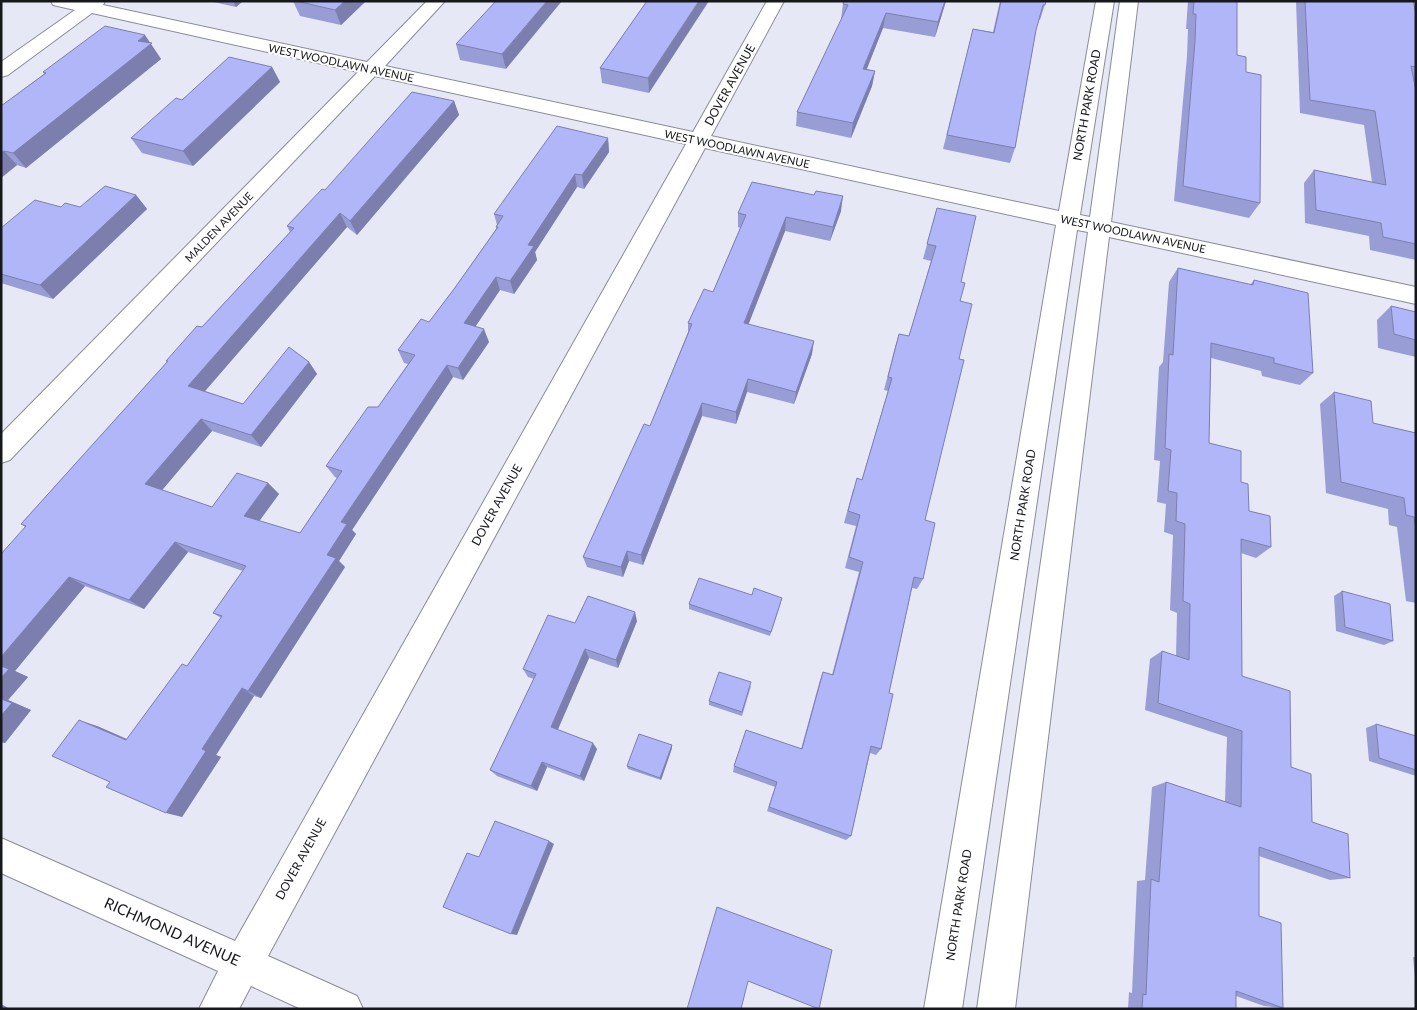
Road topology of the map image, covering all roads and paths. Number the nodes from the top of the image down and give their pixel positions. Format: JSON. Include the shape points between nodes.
{"nodes":[{"id":1,"x":59,"y":1,"type":"edge"},
{"id":2,"x":437,"y":1,"type":"edge"},
{"id":3,"x":776,"y":1,"type":"edge"},
{"id":4,"x":93,"y":5,"type":"edge"},
{"id":5,"x":1116,"y":6,"type":"edge"},
{"id":6,"x":371,"y":69,"type":"junction"},
{"id":7,"x":1,"y":71,"type":"edge"},
{"id":8,"x":699,"y":141,"type":"junction"},
{"id":9,"x":1068,"y":220,"type":"junction"},
{"id":10,"x":1098,"y":227,"type":"junction"},
{"id":11,"x":1416,"y":296,"type":"edge"},
{"id":12,"x":1,"y":452,"type":"edge"},
{"id":13,"x":1,"y":855,"type":"edge"},
{"id":14,"x":242,"y":964,"type":"junction"},
{"id":15,"x":218,"y":1009,"type":"edge"},
{"id":16,"x":344,"y":1009,"type":"edge"},
{"id":17,"x":943,"y":1009,"type":"edge"},
{"id":18,"x":996,"y":1009,"type":"edge"}],
"edges":[{"from":1,"to":4,"type":"street","name":"WEST WOODLAWN AVENUE"},
{"from":2,"to":6,"type":"street","name":"MALDEN AVENUE"},
{"from":3,"to":8,"type":"street","name":"DOVER AVENUE"},
{"from":4,"to":6,"type":"street","name":"WEST WOODLAWN AVENUE"},
{"from":4,"to":7,"type":"street"},
{"from":5,"to":9,"type":"street","name":"NORTH PARK ROAD"},
{"from":5,"to":10,"type":"street","name":"NORTH PARK ROAD"},
{"from":6,"to":8,"type":"street","name":"WEST WOODLAWN AVENUE"},
{"from":6,"to":12,"type":"street","name":"MALDEN AVENUE"},
{"from":8,"to":9,"type":"street","name":"WEST WOODLAWN AVENUE"},
{"from":8,"to":14,"type":"street","name":"DOVER AVENUE"},
{"from":9,"to":10,"type":"street","name":"WEST WOODLAWN AVENUE"},
{"from":9,"to":17,"type":"street","name":"NORTH PARK ROAD"},
{"from":10,"to":11,"type":"street","name":"WEST WOODLAWN AVENUE"},
{"from":10,"to":18,"type":"street","name":"NORTH PARK ROAD"},
{"from":13,"to":14,"type":"street","name":"RICHMOND AVENUE"},
{"from":14,"to":15,"type":"street","name":"DOVER AVENUE"},
{"from":14,"to":16,"type":"street","name":"RICHMOND AVENUE"}]}
